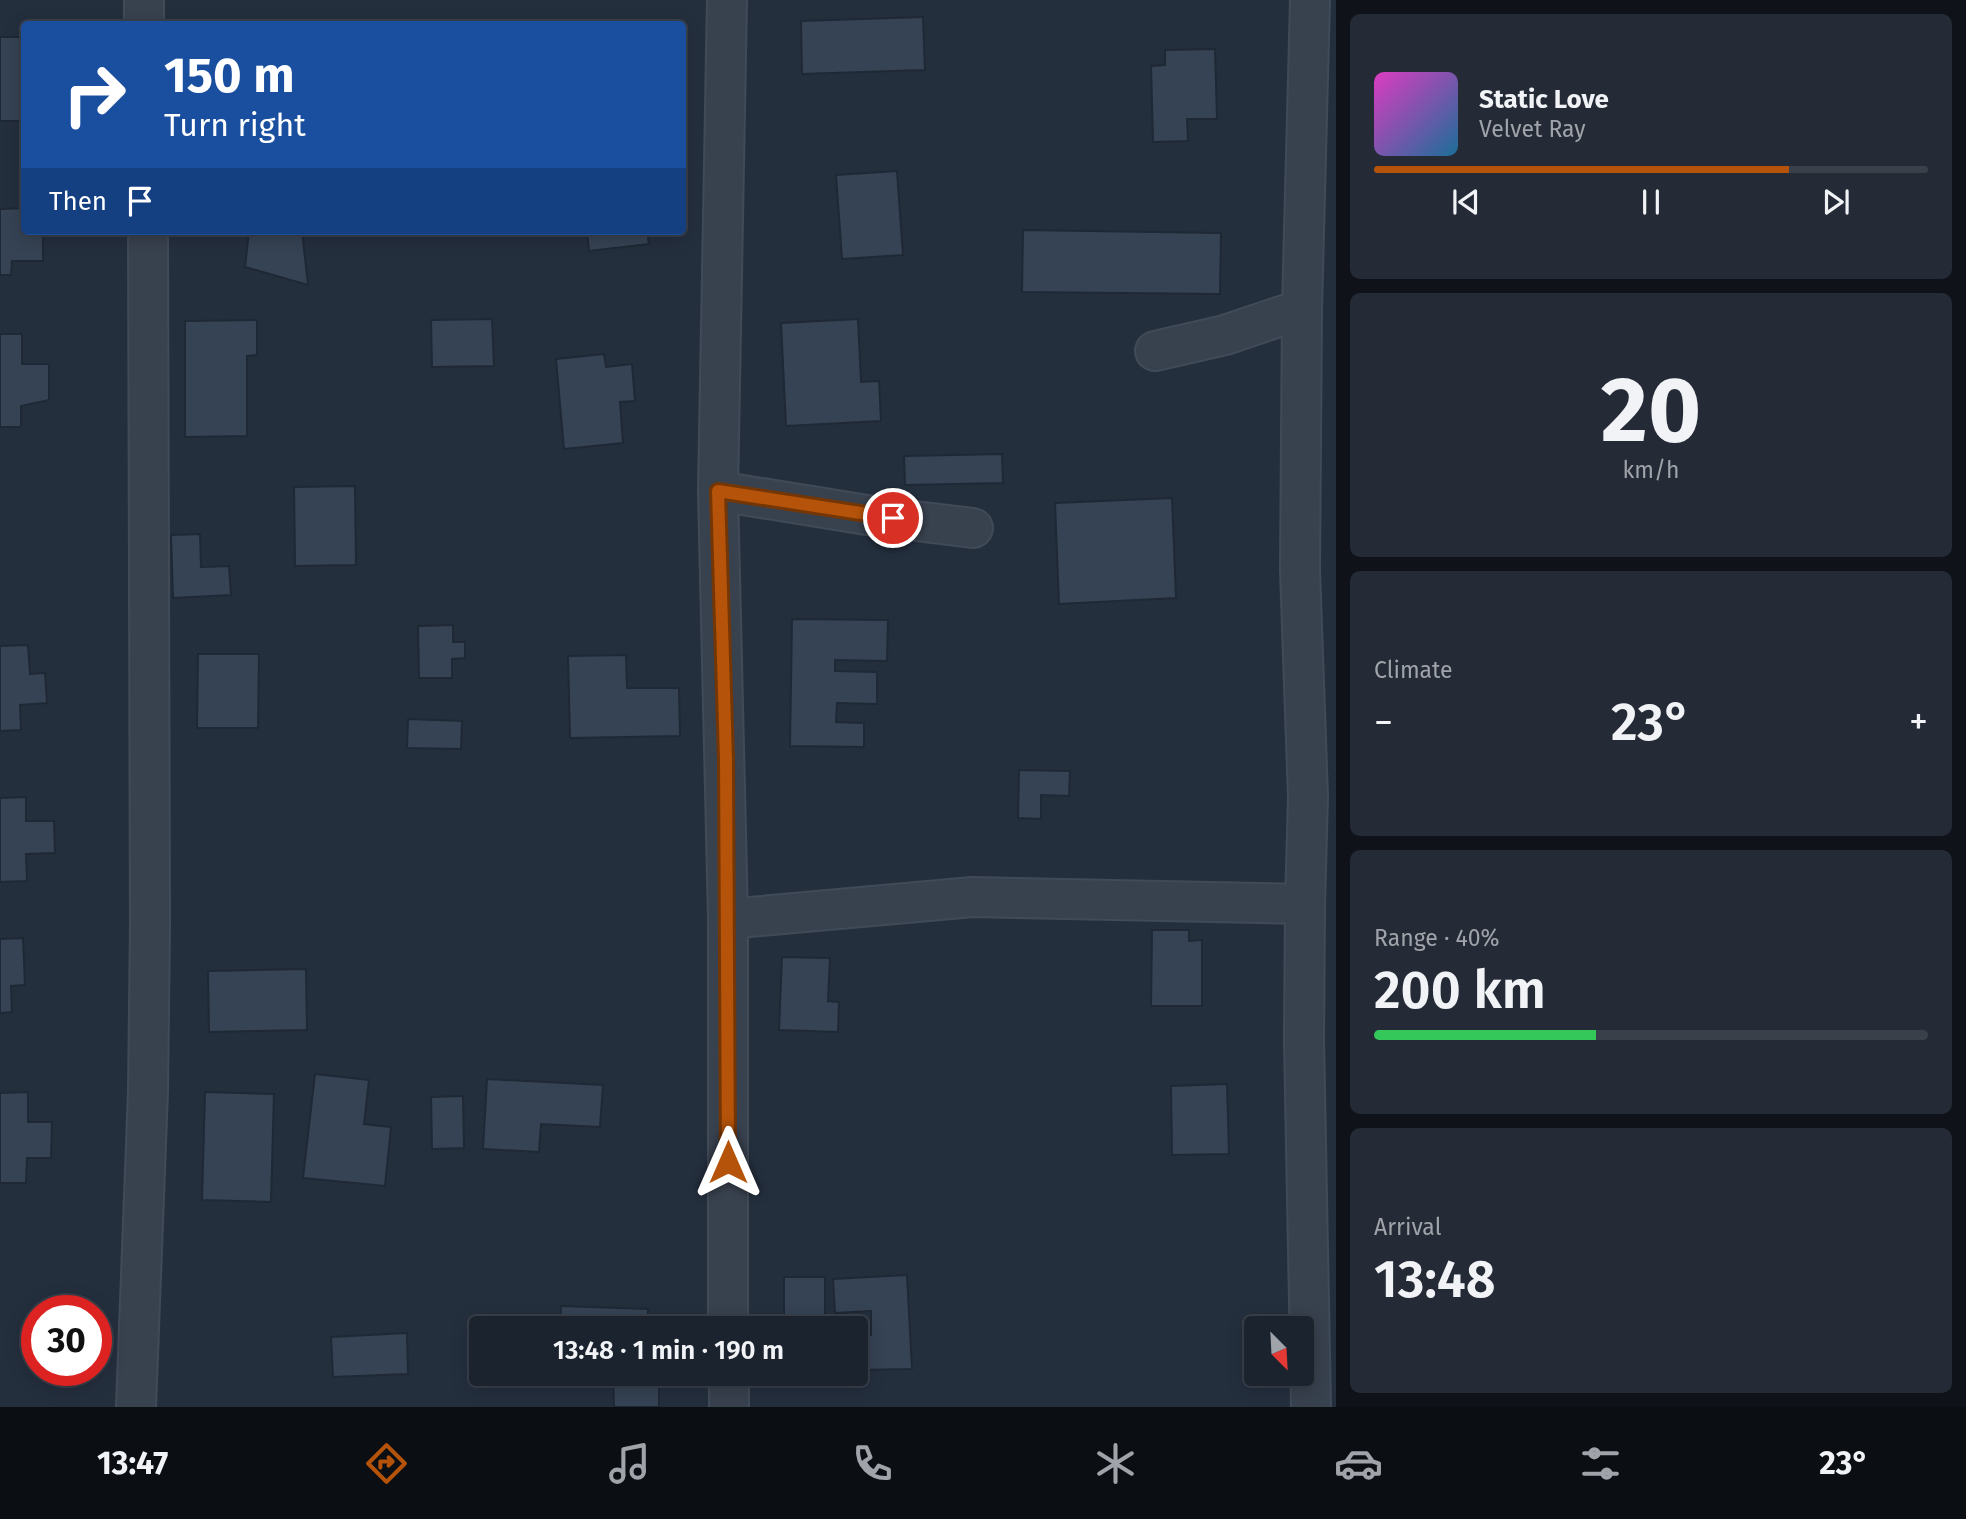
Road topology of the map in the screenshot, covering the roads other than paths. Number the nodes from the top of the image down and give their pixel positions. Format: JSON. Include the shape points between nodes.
{"nodes":[{"id":1,"x":144,"y":0,"type":"edge"},
{"id":2,"x":727,"y":0,"type":"edge"},
{"id":3,"x":1310,"y":0,"type":"edge"},
{"id":4,"x":144,"y":21,"type":"edge"},
{"id":5,"x":148,"y":235,"type":"edge"},
{"id":6,"x":1302,"y":309,"type":"junction"},
{"id":7,"x":1155,"y":351,"type":"dead end"},
{"id":8,"x":718,"y":491,"type":"junction"},
{"id":9,"x":973,"y":528,"type":"dead end"},
{"id":10,"x":1305,"y":904,"type":"junction"},
{"id":11,"x":728,"y":919,"type":"junction"},
{"id":12,"x":728,"y":1316,"type":"edge"},
{"id":13,"x":729,"y":1386,"type":"edge"},
{"id":14,"x":136,"y":1407,"type":"edge"},
{"id":15,"x":729,"y":1407,"type":"edge"},
{"id":16,"x":1311,"y":1407,"type":"edge"}],
"edges":[{"from":1,"to":4,"type":"street"},
{"from":2,"to":8,"type":"street"},
{"from":3,"to":6,"type":"street"},
{"from":5,"to":14,"type":"street","via":[[150,925]]},
{"from":6,"to":7,"type":"street","via":[[1225,335]]},
{"from":6,"to":10,"type":"street","via":[[1300,570],[1308,797]]},
{"from":8,"to":9,"type":"street"},
{"from":8,"to":11,"type":"street"},
{"from":10,"to":11,"type":"street","via":[[973,897]]},
{"from":10,"to":16,"type":"street"},
{"from":11,"to":12,"type":"street"},
{"from":13,"to":15,"type":"street"}]}
